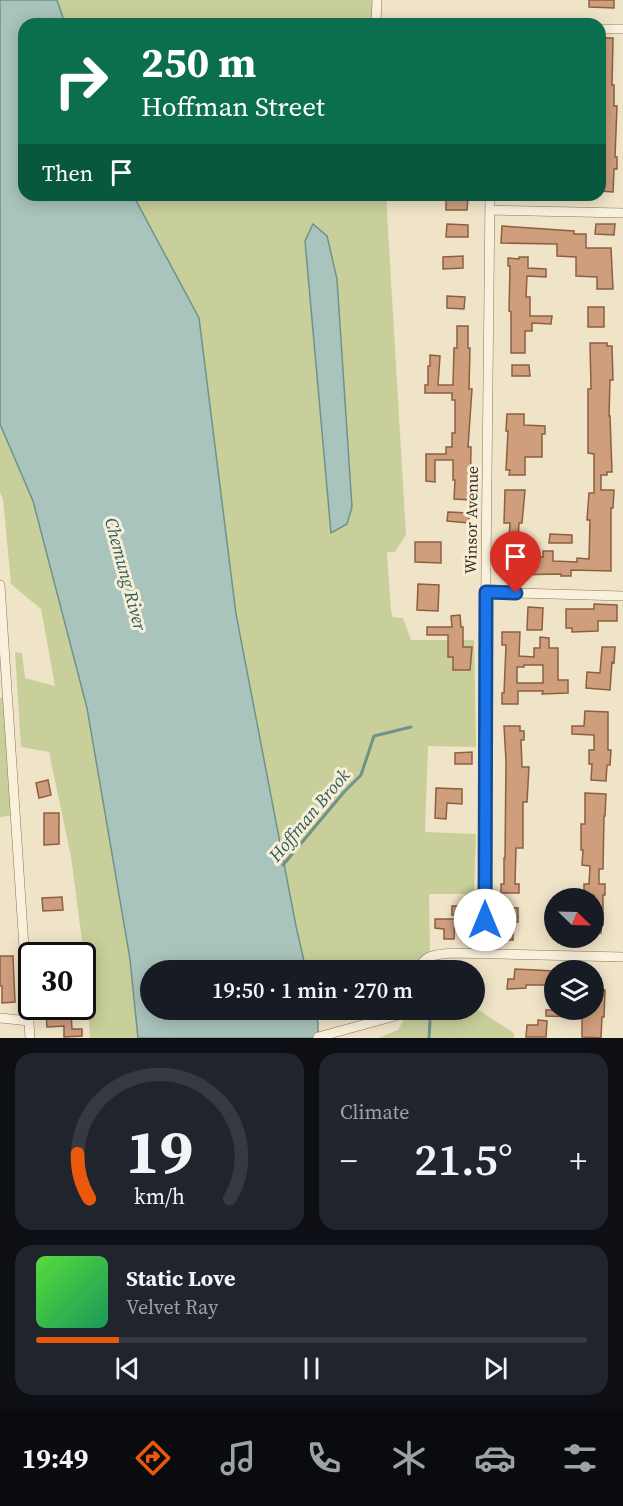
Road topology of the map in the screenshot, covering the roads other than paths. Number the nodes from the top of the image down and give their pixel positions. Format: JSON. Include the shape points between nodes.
{"nodes":[{"id":1,"x":377,"y":0,"type":"edge"},
{"id":2,"x":376,"y":18,"type":"edge"},
{"id":3,"x":606,"y":29,"type":"edge"},
{"id":4,"x":623,"y":29,"type":"edge"},
{"id":5,"x":490,"y":201,"type":"edge"},
{"id":6,"x":490,"y":210,"type":"junction"},
{"id":7,"x":623,"y":213,"type":"edge"},
{"id":8,"x":0,"y":585,"type":"edge"},
{"id":9,"x":486,"y":592,"type":"junction"},
{"id":10,"x":623,"y":596,"type":"edge"},
{"id":11,"x":485,"y":954,"type":"junction"},
{"id":12,"x":623,"y":957,"type":"edge"},
{"id":13,"x":426,"y":960,"type":"edge"},
{"id":14,"x":0,"y":1018,"type":"edge"},
{"id":15,"x":380,"y":1020,"type":"edge"},
{"id":16,"x":29,"y":1021,"type":"junction"},
{"id":17,"x":318,"y":1037,"type":"edge"},
{"id":18,"x":30,"y":1038,"type":"edge"}],
"edges":[{"from":1,"to":2,"type":"street"},
{"from":3,"to":4,"type":"street"},
{"from":5,"to":6,"type":"street","name":"Winsor Avenue"},
{"from":6,"to":7,"type":"street"},
{"from":6,"to":9,"type":"street","name":"Winsor Avenue"},
{"from":8,"to":16,"type":"street"},
{"from":9,"to":10,"type":"street"},
{"from":9,"to":11,"type":"street","name":"Winsor Avenue"},
{"from":11,"to":12,"type":"street"},
{"from":11,"to":13,"type":"street","via":[[430,955]]},
{"from":14,"to":16,"type":"street"},
{"from":15,"to":17,"type":"street"},
{"from":16,"to":18,"type":"street"}]}
